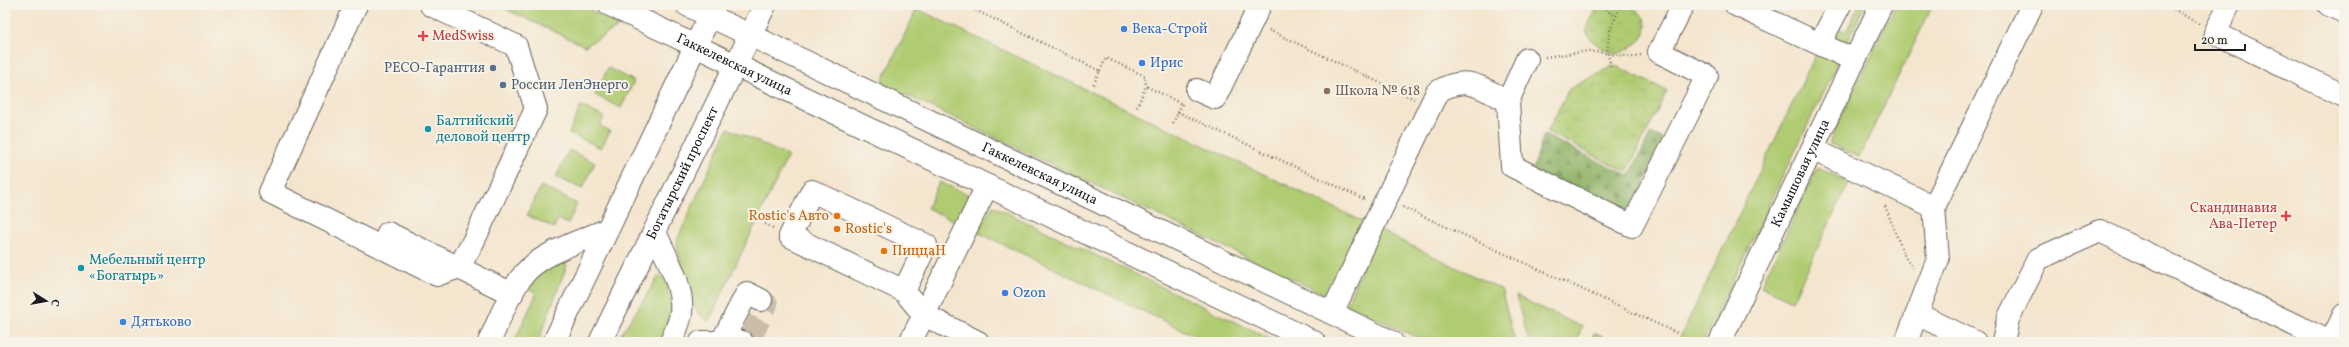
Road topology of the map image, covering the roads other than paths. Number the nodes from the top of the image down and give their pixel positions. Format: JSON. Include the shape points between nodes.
{"nodes":[{"id":1,"x":356,"y":5,"type":"edge"},
{"id":2,"x":431,"y":5,"type":"edge"},
{"id":3,"x":610,"y":5,"type":"edge"},
{"id":4,"x":687,"y":5,"type":"edge"},
{"id":5,"x":765,"y":5,"type":"edge"},
{"id":6,"x":1683,"y":5,"type":"edge"},
{"id":7,"x":1736,"y":5,"type":"edge"},
{"id":8,"x":1881,"y":5,"type":"edge"},
{"id":9,"x":2032,"y":5,"type":"edge"},
{"id":10,"x":2229,"y":5,"type":"edge"},
{"id":11,"x":2329,"y":5,"type":"edge"},
{"id":12,"x":1830,"y":7,"type":"edge"},
{"id":13,"x":712,"y":10,"type":"edge"},
{"id":14,"x":2344,"y":12,"type":"edge"},
{"id":15,"x":1256,"y":13,"type":"edge"},
{"id":16,"x":750,"y":36,"type":"junction"},
{"id":17,"x":1816,"y":41,"type":"junction"},
{"id":18,"x":695,"y":46,"type":"junction"},
{"id":19,"x":1527,"y":59,"type":"road end"},
{"id":20,"x":1854,"y":60,"type":"junction"},
{"id":21,"x":736,"y":66,"type":"junction"},
{"id":22,"x":2344,"y":96,"type":"edge"},
{"id":23,"x":1189,"y":97,"type":"road end"},
{"id":24,"x":1508,"y":101,"type":"junction"},
{"id":25,"x":1812,"y":149,"type":"junction"},
{"id":26,"x":987,"y":186,"type":"junction"},
{"id":27,"x":839,"y":204,"type":"junction"},
{"id":28,"x":1934,"y":207,"type":"junction"},
{"id":29,"x":606,"y":230,"type":"junction"},
{"id":30,"x":388,"y":232,"type":"dead end"},
{"id":31,"x":655,"y":232,"type":"junction"},
{"id":32,"x":956,"y":250,"type":"junction"},
{"id":33,"x":459,"y":267,"type":"junction"},
{"id":34,"x":904,"y":291,"type":"junction"},
{"id":35,"x":512,"y":294,"type":"junction"},
{"id":36,"x":761,"y":300,"type":"dead end"},
{"id":37,"x":1332,"y":313,"type":"junction"},
{"id":38,"x":1917,"y":314,"type":"junction"},
{"id":39,"x":924,"y":315,"type":"junction"},
{"id":40,"x":2344,"y":315,"type":"edge"},
{"id":41,"x":733,"y":341,"type":"edge"},
{"id":42,"x":489,"y":342,"type":"edge"},
{"id":43,"x":554,"y":342,"type":"edge"},
{"id":44,"x":600,"y":342,"type":"edge"},
{"id":45,"x":671,"y":342,"type":"edge"},
{"id":46,"x":910,"y":342,"type":"edge"},
{"id":47,"x":978,"y":342,"type":"edge"},
{"id":48,"x":1314,"y":342,"type":"edge"},
{"id":49,"x":1392,"y":342,"type":"edge"},
{"id":50,"x":1720,"y":342,"type":"edge"},
{"id":51,"x":1906,"y":342,"type":"edge"},
{"id":52,"x":1975,"y":342,"type":"edge"},
{"id":53,"x":2003,"y":342,"type":"edge"},
{"id":54,"x":2330,"y":342,"type":"edge"}],
"edges":[{"from":1,"to":33,"type":"main road","via":[[270,192],[437,275]]},
{"from":2,"to":33,"type":"main road","via":[[516,46],[536,109],[474,242]]},
{"from":3,"to":18,"type":"main road","name":"Гаккелевская улица"},
{"from":4,"to":13,"type":"main road","name":"Гаккелевская улица"},
{"from":5,"to":16,"type":"main road","name":"Богатырский проспект"},
{"from":6,"to":24,"type":"main road","via":[[1659,52],[1707,76],[1632,226],[1512,166]]},
{"from":7,"to":17,"type":"main road"},
{"from":8,"to":20,"type":"main road","name":"Камышовая улица"},
{"from":9,"to":28,"type":"main road"},
{"from":10,"to":22,"type":"main road","via":[[2215,33]]},
{"from":11,"to":14,"type":"main road"},
{"from":12,"to":17,"type":"main road"},
{"from":13,"to":16,"type":"main road","name":"Гаккелевская улица"},
{"from":13,"to":18,"type":"main road"},
{"from":15,"to":23,"type":"main road","via":[[1215,98]]},
{"from":16,"to":21,"type":"main road","name":"Богатырский проспект"},
{"from":16,"to":37,"type":"main road","name":"Гаккелевская улица"},
{"from":17,"to":20,"type":"main road"},
{"from":18,"to":21,"type":"main road","name":"Гаккелевская улица"},
{"from":18,"to":29,"type":"main road"},
{"from":19,"to":24,"type":"main road"},
{"from":20,"to":25,"type":"main road","name":"Камышовая улица"},
{"from":21,"to":26,"type":"main road","name":"Гаккелевская улица"},
{"from":21,"to":31,"type":"main road","name":"Богатырский проспект"},
{"from":24,"to":37,"type":"main road","via":[[1462,82],[1449,85],[1437,92]]},
{"from":25,"to":28,"type":"main road"},
{"from":25,"to":50,"type":"main road","name":"Камышовая улица"},
{"from":26,"to":32,"type":"main road"},
{"from":26,"to":48,"type":"main road","name":"Гаккелевская улица"},
{"from":27,"to":32,"type":"main road","via":[[862,204]]},
{"from":27,"to":34,"type":"main road","via":[[926,245]]},
{"from":27,"to":34,"type":"main road","via":[[812,191],[790,236]]},
{"from":28,"to":38,"type":"main road","via":[[1938,260]]},
{"from":29,"to":35,"type":"main road","via":[[542,259],[521,278]]},
{"from":29,"to":43,"type":"main road"},
{"from":30,"to":33,"type":"main road"},
{"from":31,"to":44,"type":"main road","name":"Богатырский проспект"},
{"from":31,"to":45,"type":"main road","via":[[682,301],[681,315]]},
{"from":32,"to":39,"type":"main road"},
{"from":33,"to":35,"type":"main road"},
{"from":34,"to":39,"type":"main road"},
{"from":35,"to":42,"type":"main road"},
{"from":36,"to":41,"type":"main road","via":[[747,293]]},
{"from":37,"to":49,"type":"main road","name":"Гаккелевская улица"},
{"from":38,"to":51,"type":"main road"},
{"from":38,"to":52,"type":"main road"},
{"from":39,"to":46,"type":"main road"},
{"from":39,"to":47,"type":"main road"},
{"from":40,"to":54,"type":"main road"},
{"from":53,"to":54,"type":"main road","via":[[2008,319],[2038,259],[2100,231]]}]}
